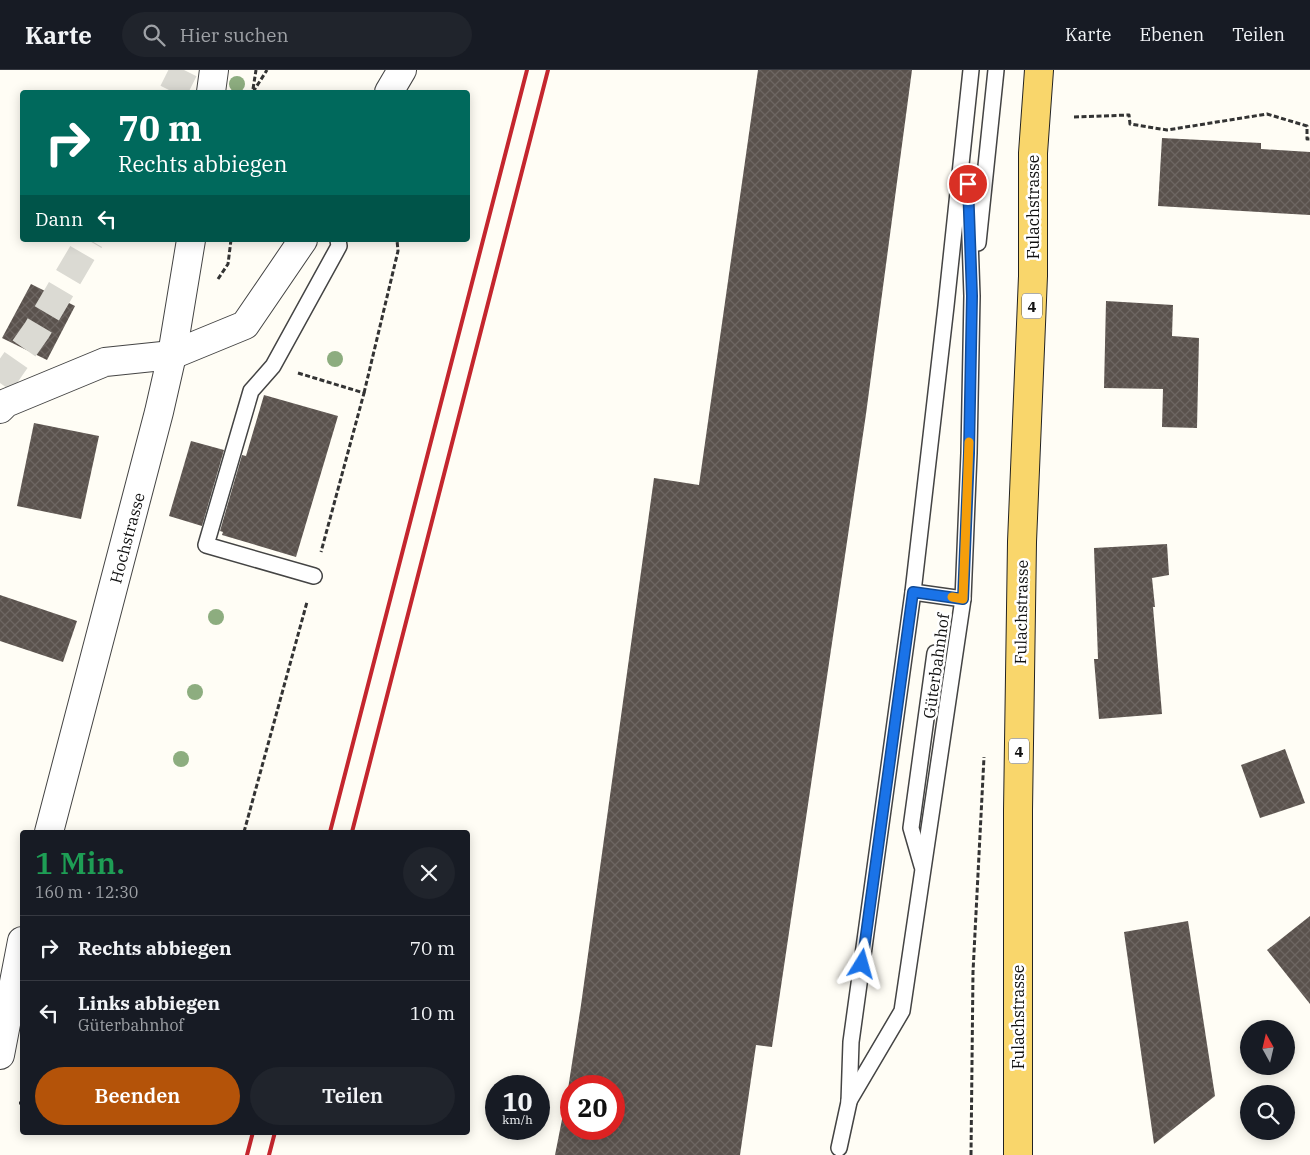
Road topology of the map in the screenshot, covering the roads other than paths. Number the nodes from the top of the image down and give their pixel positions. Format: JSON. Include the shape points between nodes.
{"nodes":[{"id":1,"x":214,"y":70,"type":"edge"},
{"id":2,"x":402,"y":70,"type":"edge"},
{"id":3,"x":971,"y":70,"type":"edge"},
{"id":4,"x":996,"y":70,"type":"edge"},
{"id":5,"x":1039,"y":70,"type":"edge"},
{"id":6,"x":211,"y":90,"type":"edge"},
{"id":7,"x":391,"y":90,"type":"edge"},
{"id":8,"x":966,"y":127,"type":"junction"},
{"id":9,"x":191,"y":242,"type":"edge"},
{"id":10,"x":302,"y":242,"type":"edge"},
{"id":11,"x":339,"y":242,"type":"edge"},
{"id":12,"x":972,"y":296,"type":"junction"},
{"id":13,"x":172,"y":355,"type":"junction"},
{"id":14,"x":0,"y":409,"type":"edge"},
{"id":15,"x":314,"y":576,"type":"dead end"},
{"id":16,"x":913,"y":592,"type":"junction"},
{"id":17,"x":963,"y":599,"type":"junction"},
{"id":18,"x":936,"y":653,"type":"dead end"},
{"id":19,"x":50,"y":830,"type":"edge"},
{"id":20,"x":924,"y":871,"type":"junction"},
{"id":21,"x":20,"y":951,"type":"edge"},
{"id":22,"x":0,"y":1055,"type":"edge"},
{"id":23,"x":849,"y":1102,"type":"junction"},
{"id":24,"x":839,"y":1148,"type":"dead end"},
{"id":25,"x":1018,"y":1155,"type":"edge"}],
"edges":[{"from":1,"to":6,"type":"street"},
{"from":2,"to":7,"type":"street"},
{"from":3,"to":8,"type":"lane","name":"Güterbahnhof"},
{"from":4,"to":12,"type":"lane"},
{"from":5,"to":25,"type":"main road","name":"Fulachstrasse","number":"4","via":[[1032,153],[1033,276],[1022,542]]},
{"from":8,"to":12,"type":"lane","name":"Güterbahnhof"},
{"from":8,"to":16,"type":"lane","name":"Güterbahnhof"},
{"from":9,"to":13,"type":"street","name":"Hochstrasse"},
{"from":10,"to":13,"type":"street","via":[[245,325]]},
{"from":11,"to":15,"type":"lane","via":[[340,246],[273,366],[251,391],[206,545]]},
{"from":12,"to":17,"type":"lane","name":"Güterbahnhof"},
{"from":13,"to":14,"type":"street","via":[[105,362]]},
{"from":13,"to":19,"type":"street","name":"Hochstrasse"},
{"from":16,"to":17,"type":"lane"},
{"from":16,"to":23,"type":"lane","name":"Güterbahnhof","via":[[851,1042]]},
{"from":17,"to":20,"type":"lane","name":"Güterbahnhof"},
{"from":18,"to":20,"type":"lane","via":[[911,828]]},
{"from":20,"to":23,"type":"lane","name":"Güterbahnhof","via":[[902,1011]]},
{"from":21,"to":22,"type":"street"},
{"from":23,"to":24,"type":"lane","name":"Güterbahnhof"}]}
